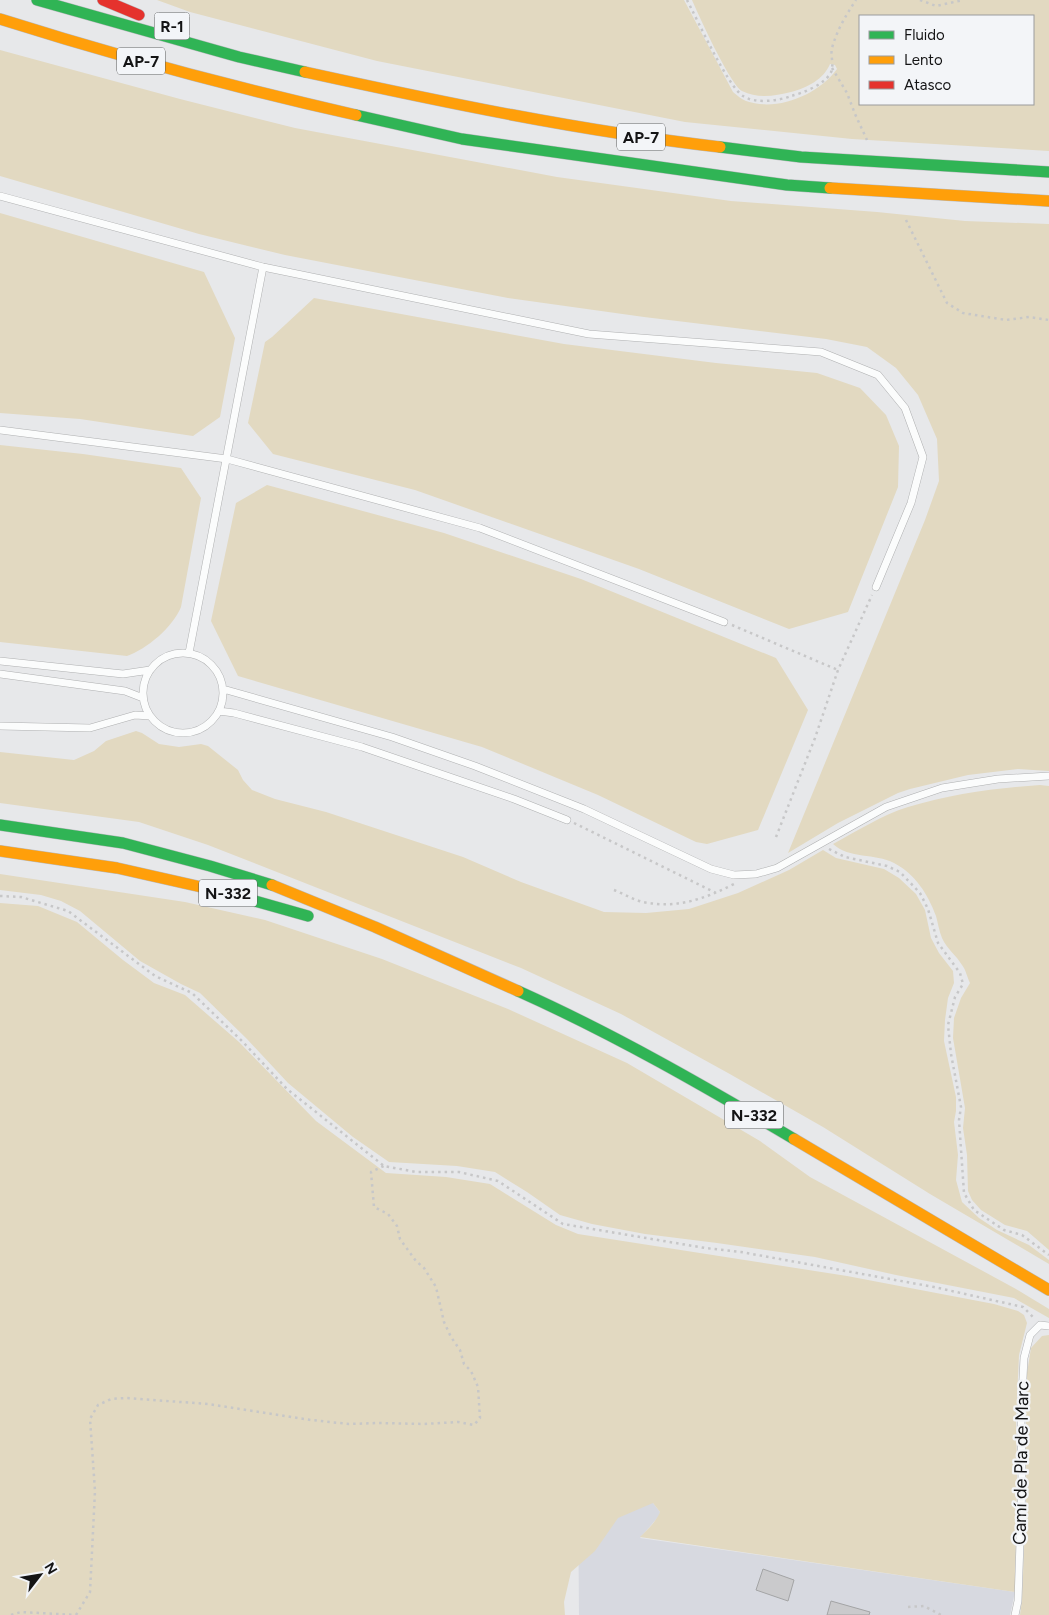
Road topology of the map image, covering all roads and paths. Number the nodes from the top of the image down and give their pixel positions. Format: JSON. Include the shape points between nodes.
{"nodes":[{"id":1,"x":37,"y":0,"type":"edge"},
{"id":2,"x":103,"y":0,"type":"edge"},
{"id":3,"x":687,"y":0,"type":"edge"},
{"id":4,"x":856,"y":0,"type":"edge"},
{"id":5,"x":920,"y":0,"type":"edge"},
{"id":6,"x":963,"y":0,"type":"edge"},
{"id":7,"x":0,"y":19,"type":"edge"},
{"id":8,"x":149,"y":19,"type":"dead end"},
{"id":9,"x":167,"y":25,"type":"dead end"},
{"id":10,"x":239,"y":57,"type":"junction"},
{"id":11,"x":832,"y":68,"type":"junction"},
{"id":12,"x":219,"y":94,"type":"dead end"},
{"id":13,"x":284,"y":99,"type":"junction"},
{"id":14,"x":868,"y":140,"type":"dead end"},
{"id":15,"x":1049,"y":172,"type":"edge"},
{"id":16,"x":0,"y":196,"type":"edge"},
{"id":17,"x":1049,"y":201,"type":"edge"},
{"id":18,"x":906,"y":220,"type":"dead end"},
{"id":19,"x":263,"y":267,"type":"junction"},
{"id":20,"x":1049,"y":320,"type":"edge"},
{"id":21,"x":0,"y":430,"type":"edge"},
{"id":22,"x":227,"y":459,"type":"junction"},
{"id":23,"x":876,"y":588,"type":"joint"},
{"id":24,"x":724,"y":622,"type":"joint"},
{"id":25,"x":189,"y":653,"type":"junction"},
{"id":26,"x":0,"y":661,"type":"edge"},
{"id":27,"x":150,"y":670,"type":"junction"},
{"id":28,"x":838,"y":670,"type":"junction"},
{"id":29,"x":0,"y":674,"type":"edge"},
{"id":30,"x":223,"y":689,"type":"junction"},
{"id":31,"x":143,"y":698,"type":"junction"},
{"id":32,"x":219,"y":712,"type":"junction"},
{"id":33,"x":150,"y":716,"type":"junction"},
{"id":34,"x":0,"y":726,"type":"edge"},
{"id":35,"x":1049,"y":776,"type":"edge"},
{"id":36,"x":567,"y":820,"type":"joint"},
{"id":37,"x":0,"y":824,"type":"edge"},
{"id":38,"x":776,"y":837,"type":"dead end"},
{"id":39,"x":819,"y":843,"type":"junction"},
{"id":40,"x":0,"y":852,"type":"edge"},
{"id":41,"x":756,"y":874,"type":"junction"},
{"id":42,"x":614,"y":890,"type":"dead end"},
{"id":43,"x":716,"y":893,"type":"junction"},
{"id":44,"x":0,"y":896,"type":"edge"},
{"id":45,"x":317,"y":919,"type":"dead end"},
{"id":46,"x":346,"y":928,"type":"dead end"},
{"id":47,"x":449,"y":960,"type":"junction"},
{"id":48,"x":384,"y":1166,"type":"junction"},
{"id":49,"x":1049,"y":1255,"type":"edge"},
{"id":50,"x":1049,"y":1290,"type":"edge"},
{"id":51,"x":1040,"y":1325,"type":"junction"},
{"id":52,"x":1049,"y":1326,"type":"edge"},
{"id":53,"x":908,"y":1607,"type":"dead end"},
{"id":54,"x":11,"y":1615,"type":"edge"},
{"id":55,"x":77,"y":1615,"type":"edge"},
{"id":56,"x":941,"y":1615,"type":"edge"},
{"id":57,"x":1015,"y":1615,"type":"edge"}],
"edges":[{"from":1,"to":10,"type":"highway","number":"AP-7"},
{"from":2,"to":8,"type":"highway","number":"R-1"},
{"from":3,"to":11,"type":"path","via":[[728,77],[743,96],[773,100],[796,95],[811,90],[830,74]]},
{"from":4,"to":11,"type":"path","via":[[838,29],[832,50]]},
{"from":5,"to":6,"type":"path","via":[[936,6]]},
{"from":7,"to":13,"type":"highway","number":"AP-7"},
{"from":9,"to":10,"type":"highway","number":"R-1","via":[[221,41]]},
{"from":10,"to":15,"type":"highway","number":"AP-7","via":[[432,100],[651,139],[801,157]]},
{"from":11,"to":14,"type":"path"},
{"from":12,"to":13,"type":"highway","via":[[257,103]]},
{"from":13,"to":17,"type":"highway","number":"AP-7","via":[[462,139],[787,185]]},
{"from":16,"to":19,"type":"lane"},
{"from":18,"to":20,"type":"path","via":[[947,303],[963,313],[1006,320],[1029,317]]},
{"from":19,"to":22,"type":"lane"},
{"from":19,"to":23,"type":"lane","via":[[589,334],[821,352],[878,375],[905,408],[924,457],[911,503]]},
{"from":21,"to":22,"type":"lane"},
{"from":22,"to":24,"type":"lane","via":[[480,528]]},
{"from":22,"to":25,"type":"lane"},
{"from":23,"to":28,"type":"path"},
{"from":24,"to":28,"type":"path"},
{"from":25,"to":27,"type":"lane","via":[[167,656]]},
{"from":25,"to":30,"type":"lane","via":[[212,665]]},
{"from":26,"to":27,"type":"lane","via":[[123,674]]},
{"from":27,"to":31,"type":"lane"},
{"from":28,"to":38,"type":"path"},
{"from":29,"to":31,"type":"lane","via":[[126,691]]},
{"from":30,"to":32,"type":"lane"},
{"from":30,"to":41,"type":"lane","via":[[466,763],[584,810],[711,869],[734,875]]},
{"from":31,"to":33,"type":"lane"},
{"from":32,"to":33,"type":"lane","via":[[206,726],[195,732],[182,733],[158,725]]},
{"from":32,"to":36,"type":"lane","via":[[362,746]]},
{"from":33,"to":34,"type":"lane","via":[[135,715],[90,728]]},
{"from":35,"to":39,"type":"lane","via":[[998,779],[942,788],[886,807]]},
{"from":36,"to":43,"type":"path"},
{"from":37,"to":47,"type":"highway","number":"N-332","via":[[123,843],[267,883]]},
{"from":39,"to":41,"type":"lane","via":[[777,868]]},
{"from":39,"to":49,"type":"path","via":[[845,857],[900,872],[920,893],[938,943],[960,973],[963,984],[955,998],[948,1025],[961,1107],[964,1193],[974,1210],[1004,1230],[1022,1235]]},
{"from":40,"to":45,"type":"highway","number":"N-332","via":[[140,873],[251,898]]},
{"from":41,"to":43,"type":"path"},
{"from":42,"to":43,"type":"path","via":[[643,902],[671,904],[704,899]]},
{"from":44,"to":48,"type":"path","via":[[22,897],[68,911],[154,976],[192,993],[287,1089]]},
{"from":46,"to":47,"type":"highway","number":"N-332"},
{"from":47,"to":50,"type":"highway","number":"N-332","via":[[623,1041]]},
{"from":48,"to":51,"type":"path","via":[[416,1172],[459,1172],[498,1181],[563,1224],[934,1287],[1023,1307]]},
{"from":48,"to":55,"type":"path","via":[[371,1172],[374,1207],[388,1214],[397,1226],[400,1239],[436,1287],[444,1322],[478,1387],[480,1418],[474,1425],[458,1422],[349,1424],[208,1404],[126,1398],[111,1399],[98,1405],[90,1419],[95,1491],[90,1592]]},
{"from":51,"to":52,"type":"lane"},
{"from":51,"to":57,"type":"lane","name":"Camí de Pla de Marc","via":[[1030,1336],[1024,1358],[1018,1601]]},
{"from":53,"to":56,"type":"path","via":[[924,1606]]},
{"from":54,"to":55,"type":"path","via":[[21,1612]]}]}
